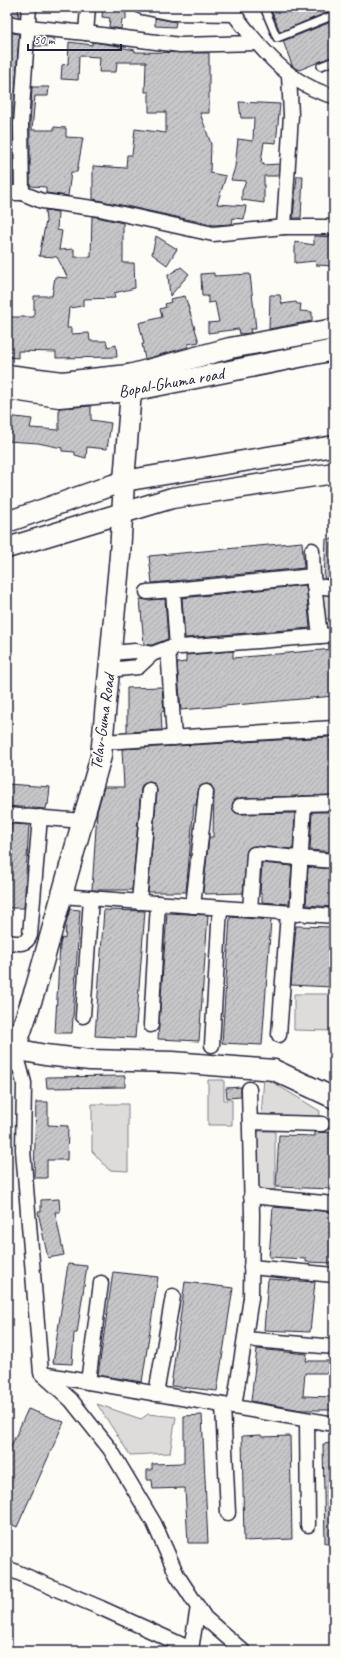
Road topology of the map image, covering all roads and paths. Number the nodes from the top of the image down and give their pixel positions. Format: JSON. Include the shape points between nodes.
{"nodes":[{"id":1,"x":29,"y":7,"type":"edge"},
{"id":2,"x":88,"y":7,"type":"edge"},
{"id":3,"x":142,"y":7,"type":"edge"},
{"id":4,"x":264,"y":7,"type":"edge"},
{"id":5,"x":334,"y":15,"type":"edge"},
{"id":6,"x":7,"y":23,"type":"edge"},
{"id":7,"x":28,"y":28,"type":"junction"},
{"id":8,"x":86,"y":33,"type":"junction"},
{"id":9,"x":256,"y":43,"type":"junction"},
{"id":10,"x":334,"y":61,"type":"edge"},
{"id":11,"x":321,"y":66,"type":"dead end"},
{"id":12,"x":289,"y":75,"type":"junction"},
{"id":13,"x":334,"y":96,"type":"edge"},
{"id":14,"x":7,"y":193,"type":"edge"},
{"id":15,"x":22,"y":193,"type":"junction"},
{"id":16,"x":284,"y":227,"type":"junction"},
{"id":17,"x":334,"y":227,"type":"edge"},
{"id":18,"x":334,"y":329,"type":"edge"},
{"id":19,"x":334,"y":350,"type":"edge"},
{"id":20,"x":7,"y":375,"type":"edge"},
{"id":21,"x":130,"y":383,"type":"junction"},
{"id":22,"x":7,"y":389,"type":"edge"},
{"id":23,"x":334,"y":446,"type":"edge"},
{"id":24,"x":334,"y":473,"type":"edge"},
{"id":25,"x":124,"y":481,"type":"junction"},
{"id":26,"x":122,"y":513,"type":"junction"},
{"id":27,"x":7,"y":522,"type":"edge"},
{"id":28,"x":7,"y":548,"type":"edge"},
{"id":29,"x":312,"y":550,"type":"dead end"},
{"id":30,"x":314,"y":581,"type":"junction"},
{"id":31,"x":334,"y":588,"type":"edge"},
{"id":32,"x":173,"y":590,"type":"junction"},
{"id":33,"x":147,"y":592,"type":"dead end"},
{"id":34,"x":334,"y":635,"type":"edge"},
{"id":35,"x":320,"y":636,"type":"junction"},
{"id":36,"x":173,"y":648,"type":"junction"},
{"id":37,"x":110,"y":661,"type":"junction"},
{"id":38,"x":334,"y":728,"type":"edge"},
{"id":39,"x":174,"y":738,"type":"junction"},
{"id":40,"x":102,"y":742,"type":"junction"},
{"id":41,"x":149,"y":790,"type":"dead end"},
{"id":42,"x":206,"y":792,"type":"dead end"},
{"id":43,"x":334,"y":803,"type":"edge"},
{"id":44,"x":304,"y":804,"type":"junction"},
{"id":45,"x":240,"y":806,"type":"dead end"},
{"id":46,"x":7,"y":815,"type":"edge"},
{"id":47,"x":40,"y":817,"type":"junction"},
{"id":48,"x":83,"y":821,"type":"junction"},
{"id":49,"x":301,"y":857,"type":"junction"},
{"id":50,"x":334,"y":861,"type":"edge"},
{"id":51,"x":61,"y":896,"type":"junction"},
{"id":52,"x":91,"y":898,"type":"junction"},
{"id":53,"x":139,"y":902,"type":"junction"},
{"id":54,"x":158,"y":903,"type":"junction"},
{"id":55,"x":193,"y":906,"type":"junction"},
{"id":56,"x":220,"y":908,"type":"junction"},
{"id":57,"x":250,"y":910,"type":"junction"},
{"id":58,"x":292,"y":913,"type":"junction"},
{"id":59,"x":334,"y":916,"type":"edge"},
{"id":60,"x":7,"y":942,"type":"edge"},
{"id":61,"x":83,"y":1016,"type":"dead end"},
{"id":62,"x":151,"y":1025,"type":"dead end"},
{"id":63,"x":279,"y":1035,"type":"dead end"},
{"id":64,"x":212,"y":1045,"type":"dead end"},
{"id":65,"x":11,"y":1056,"type":"edge"},
{"id":66,"x":249,"y":1089,"type":"dead end"},
{"id":67,"x":334,"y":1098,"type":"edge"},
{"id":68,"x":250,"y":1122,"type":"junction"},
{"id":69,"x":322,"y":1124,"type":"dead end"},
{"id":70,"x":251,"y":1196,"type":"junction"},
{"id":71,"x":334,"y":1204,"type":"edge"},
{"id":72,"x":251,"y":1267,"type":"junction"},
{"id":73,"x":334,"y":1275,"type":"edge"},
{"id":74,"x":100,"y":1283,"type":"dead end"},
{"id":75,"x":173,"y":1296,"type":"dead end"},
{"id":76,"x":245,"y":1339,"type":"junction"},
{"id":77,"x":334,"y":1347,"type":"edge"},
{"id":78,"x":41,"y":1374,"type":"junction"},
{"id":79,"x":88,"y":1382,"type":"junction"},
{"id":80,"x":156,"y":1394,"type":"junction"},
{"id":81,"x":228,"y":1406,"type":"junction"},
{"id":82,"x":307,"y":1420,"type":"junction"},
{"id":83,"x":334,"y":1424,"type":"edge"},
{"id":84,"x":228,"y":1513,"type":"dead end"},
{"id":85,"x":308,"y":1525,"type":"dead end"},
{"id":86,"x":7,"y":1568,"type":"edge"},
{"id":87,"x":198,"y":1607,"type":"junction"},
{"id":88,"x":192,"y":1650,"type":"edge"},
{"id":89,"x":243,"y":1651,"type":"edge"}],
"edges":[{"from":1,"to":7,"type":"street"},
{"from":2,"to":8,"type":"street"},
{"from":3,"to":9,"type":"street","via":[[172,13],[234,14]]},
{"from":4,"to":5,"type":"lane","via":[[277,38]]},
{"from":6,"to":7,"type":"street"},
{"from":7,"to":8,"type":"street"},
{"from":7,"to":15,"type":"street","via":[[22,124]]},
{"from":8,"to":9,"type":"street","via":[[180,45]]},
{"from":9,"to":12,"type":"street"},
{"from":10,"to":11,"type":"lane"},
{"from":12,"to":13,"type":"street"},
{"from":12,"to":16,"type":"street","via":[[290,115]]},
{"from":14,"to":15,"type":"street"},
{"from":15,"to":16,"type":"street","via":[[42,201],[100,209],[213,234]]},
{"from":16,"to":17,"type":"street"},
{"from":18,"to":21,"type":"street","via":[[230,348]]},
{"from":19,"to":21,"type":"street","name":"Bopal-Ghuma road"},
{"from":20,"to":21,"type":"street","via":[[62,382]]},
{"from":21,"to":22,"type":"street","name":"Bopal-Ghuma road","via":[[59,397]]},
{"from":21,"to":25,"type":"street","name":"Telav-Guma Road"},
{"from":23,"to":25,"type":"street"},
{"from":24,"to":26,"type":"street","via":[[172,498]]},
{"from":25,"to":26,"type":"street","name":"Telav-Guma Road"},
{"from":25,"to":27,"type":"street"},
{"from":26,"to":28,"type":"street"},
{"from":26,"to":37,"type":"street","name":"Telav-Guma Road"},
{"from":29,"to":30,"type":"street"},
{"from":30,"to":31,"type":"street"},
{"from":30,"to":32,"type":"street"},
{"from":30,"to":35,"type":"street"},
{"from":32,"to":33,"type":"street"},
{"from":32,"to":36,"type":"street"},
{"from":34,"to":35,"type":"street"},
{"from":35,"to":36,"type":"street"},
{"from":36,"to":37,"type":"street","via":[[152,654],[135,651]]},
{"from":36,"to":39,"type":"street"},
{"from":37,"to":40,"type":"street","name":"Telav-Guma Road"},
{"from":38,"to":39,"type":"street"},
{"from":39,"to":40,"type":"street"},
{"from":40,"to":48,"type":"street","name":"Telav-Guma Road","via":[[101,756]]},
{"from":41,"to":53,"type":"street"},
{"from":42,"to":55,"type":"street"},
{"from":43,"to":44,"type":"street"},
{"from":44,"to":45,"type":"street"},
{"from":44,"to":49,"type":"street"},
{"from":46,"to":47,"type":"street"},
{"from":47,"to":48,"type":"street"},
{"from":47,"to":60,"type":"street","via":[[30,935],[24,943]]},
{"from":48,"to":51,"type":"street","name":"Telav-Guma Road"},
{"from":49,"to":50,"type":"street"},
{"from":49,"to":57,"type":"street","via":[[254,854]]},
{"from":49,"to":58,"type":"street"},
{"from":51,"to":52,"type":"street"},
{"from":51,"to":65,"type":"street","name":"Telav-Guma Road","via":[[36,987]]},
{"from":52,"to":53,"type":"street"},
{"from":52,"to":61,"type":"street"},
{"from":53,"to":54,"type":"street"},
{"from":54,"to":55,"type":"street"},
{"from":54,"to":62,"type":"street"},
{"from":55,"to":56,"type":"street"},
{"from":56,"to":57,"type":"street"},
{"from":56,"to":64,"type":"street"},
{"from":57,"to":58,"type":"street"},
{"from":58,"to":59,"type":"street"},
{"from":58,"to":63,"type":"street"},
{"from":65,"to":67,"type":"street","via":[[45,1055],[90,1060],[173,1062],[274,1070]]},
{"from":65,"to":78,"type":"street","via":[[24,1083],[23,1150]]},
{"from":66,"to":68,"type":"street"},
{"from":68,"to":69,"type":"street"},
{"from":68,"to":70,"type":"street"},
{"from":70,"to":71,"type":"street"},
{"from":70,"to":72,"type":"street"},
{"from":72,"to":73,"type":"street"},
{"from":72,"to":76,"type":"street","via":[[251,1298]]},
{"from":74,"to":79,"type":"street"},
{"from":75,"to":80,"type":"street"},
{"from":76,"to":77,"type":"street"},
{"from":76,"to":81,"type":"street"},
{"from":78,"to":79,"type":"street"},
{"from":78,"to":87,"type":"street","via":[[71,1400],[110,1449],[154,1523],[177,1575]]},
{"from":79,"to":80,"type":"street"},
{"from":80,"to":81,"type":"street"},
{"from":81,"to":82,"type":"street"},
{"from":81,"to":84,"type":"street"},
{"from":82,"to":83,"type":"street"},
{"from":82,"to":85,"type":"street"},
{"from":86,"to":88,"type":"street"},
{"from":87,"to":88,"type":"street"},
{"from":87,"to":89,"type":"street","via":[[205,1618]]}]}
